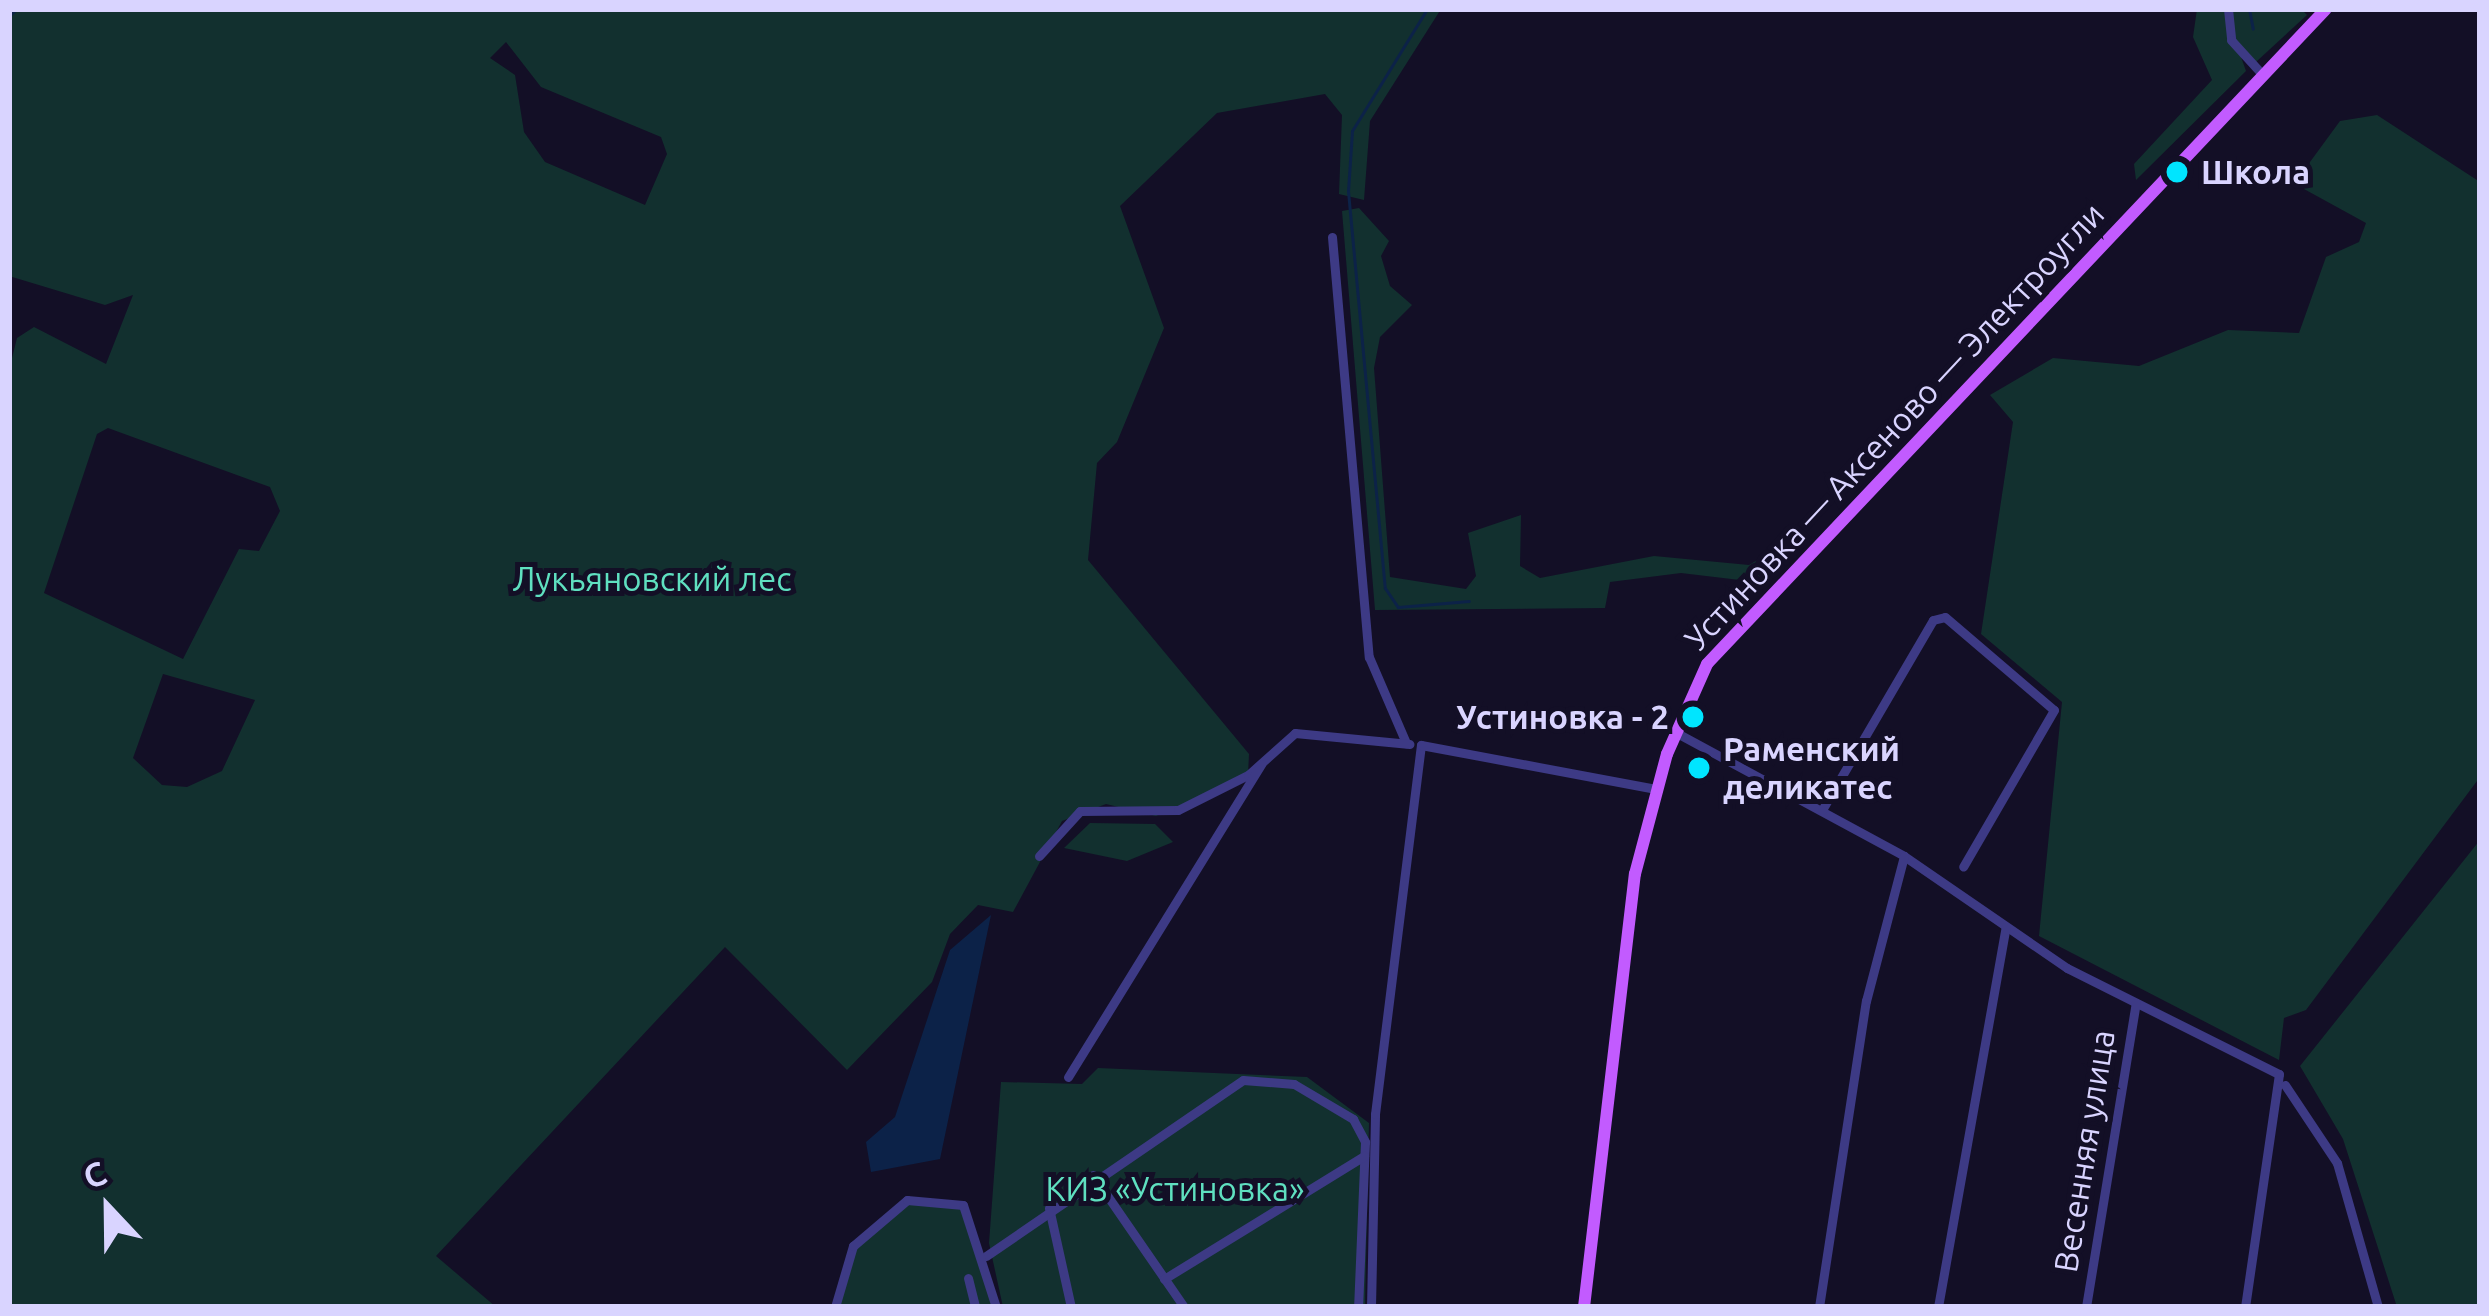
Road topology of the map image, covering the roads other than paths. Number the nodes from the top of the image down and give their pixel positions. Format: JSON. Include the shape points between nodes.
{"nodes":[{"id":1,"x":2228,"y":9,"type":"edge"},
{"id":2,"x":2326,"y":9,"type":"edge"},
{"id":3,"x":2261,"y":73,"type":"junction"},
{"id":4,"x":1332,"y":237,"type":"dead end"},
{"id":5,"x":1676,"y":732,"type":"junction"},
{"id":6,"x":1406,"y":743,"type":"junction"},
{"id":7,"x":1420,"y":745,"type":"junction"},
{"id":8,"x":1261,"y":764,"type":"junction"},
{"id":9,"x":1656,"y":789,"type":"junction"},
{"id":10,"x":1822,"y":810,"type":"junction"},
{"id":11,"x":1039,"y":856,"type":"dead end"},
{"id":12,"x":1904,"y":856,"type":"junction"},
{"id":13,"x":1963,"y":867,"type":"dead end"},
{"id":14,"x":2006,"y":927,"type":"junction"},
{"id":15,"x":2136,"y":1003,"type":"junction"},
{"id":16,"x":1068,"y":1077,"type":"dead end"},
{"id":17,"x":2284,"y":1084,"type":"junction"},
{"id":18,"x":1364,"y":1156,"type":"junction"},
{"id":19,"x":1093,"y":1175,"type":"junction"},
{"id":20,"x":1049,"y":1208,"type":"junction"},
{"id":21,"x":986,"y":1256,"type":"junction"},
{"id":22,"x":968,"y":1278,"type":"dead end"},
{"id":23,"x":1164,"y":1279,"type":"junction"},
{"id":24,"x":836,"y":1307,"type":"edge"},
{"id":25,"x":975,"y":1307,"type":"edge"},
{"id":26,"x":996,"y":1307,"type":"edge"},
{"id":27,"x":1071,"y":1307,"type":"edge"},
{"id":28,"x":1184,"y":1307,"type":"edge"},
{"id":29,"x":1358,"y":1307,"type":"edge"},
{"id":30,"x":1371,"y":1307,"type":"edge"},
{"id":31,"x":1585,"y":1307,"type":"edge"},
{"id":32,"x":1819,"y":1307,"type":"edge"},
{"id":33,"x":1938,"y":1307,"type":"edge"},
{"id":34,"x":2086,"y":1307,"type":"edge"},
{"id":35,"x":2246,"y":1307,"type":"edge"},
{"id":36,"x":2378,"y":1307,"type":"edge"}],
"edges":[{"from":1,"to":3,"type":"street","via":[[2231,40]]},
{"from":2,"to":3,"type":"main road","name":"Устиновка — Аксеново — Электроугли"},
{"from":3,"to":5,"type":"main road","name":"Устиновка — Аксеново — Электроугли","via":[[1726,641]]},
{"from":4,"to":6,"type":"street","via":[[1370,657]]},
{"from":5,"to":9,"type":"main road","name":"Устиновка — Аксеново — Электроугли"},
{"from":5,"to":10,"type":"street"},
{"from":6,"to":7,"type":"street"},
{"from":6,"to":8,"type":"street","via":[[1295,733]]},
{"from":7,"to":9,"type":"street"},
{"from":7,"to":30,"type":"street","via":[[1375,1114]]},
{"from":8,"to":11,"type":"street","via":[[1156,816],[1080,811]]},
{"from":8,"to":16,"type":"street"},
{"from":9,"to":31,"type":"main road","name":"Устиновка — Аксеново — Электроугли","via":[[1622,951]]},
{"from":10,"to":12,"type":"street"},
{"from":10,"to":13,"type":"street","via":[[1933,620],[1945,617],[2054,710]]},
{"from":12,"to":14,"type":"street"},
{"from":12,"to":32,"type":"street","via":[[1866,1001]]},
{"from":14,"to":15,"type":"street"},
{"from":14,"to":33,"type":"street"},
{"from":15,"to":17,"type":"street"},
{"from":15,"to":34,"type":"street","name":"Весенняя улица"},
{"from":17,"to":35,"type":"street"},
{"from":17,"to":36,"type":"street","via":[[2336,1163]]},
{"from":18,"to":19,"type":"street","via":[[1353,1119],[1314,1089],[1243,1080]]},
{"from":18,"to":23,"type":"street"},
{"from":18,"to":29,"type":"street"},
{"from":19,"to":20,"type":"street"},
{"from":19,"to":23,"type":"street"},
{"from":20,"to":21,"type":"street"},
{"from":20,"to":27,"type":"street"},
{"from":21,"to":24,"type":"street","via":[[963,1205],[907,1200],[853,1246]]},
{"from":21,"to":26,"type":"street"},
{"from":22,"to":25,"type":"street"},
{"from":23,"to":28,"type":"street"}]}
